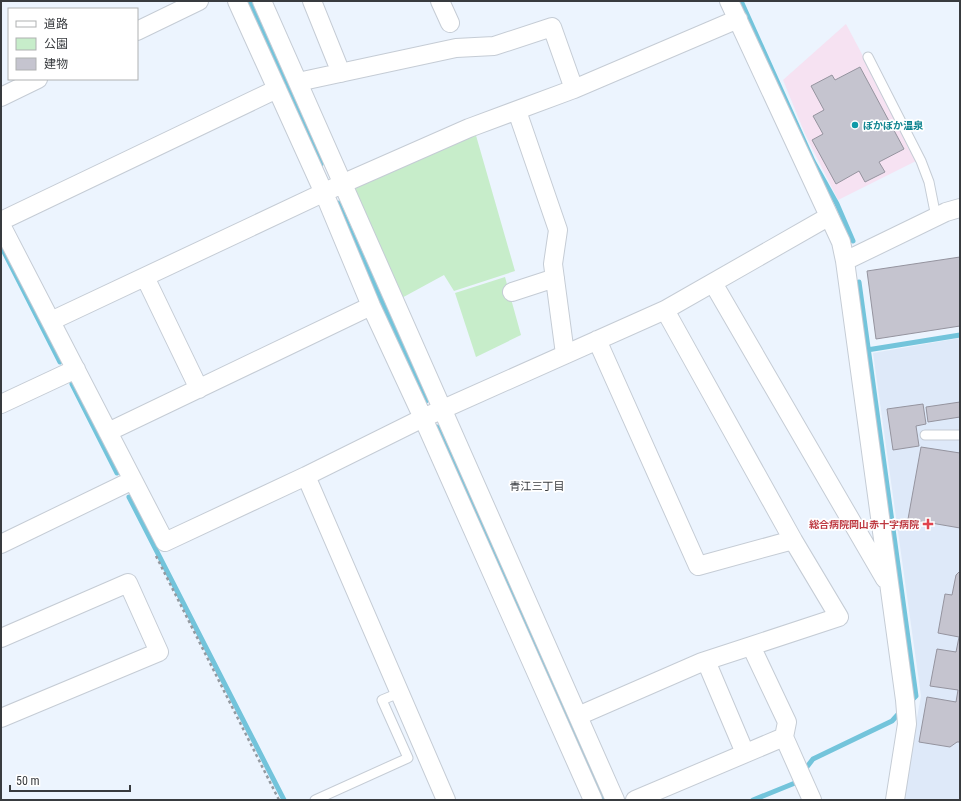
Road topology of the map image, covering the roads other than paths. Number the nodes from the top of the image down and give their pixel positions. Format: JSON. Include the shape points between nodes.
{"nodes":[{"id":1,"x":199,"y":1,"type":"edge"},
{"id":2,"x":238,"y":1,"type":"edge"},
{"id":3,"x":262,"y":1,"type":"edge"},
{"id":4,"x":312,"y":1,"type":"edge"},
{"id":5,"x":440,"y":1,"type":"edge"},
{"id":6,"x":729,"y":1,"type":"edge"},
{"id":7,"x":738,"y":19,"type":"junction"},
{"id":8,"x":450,"y":23,"type":"dead end"},
{"id":9,"x":138,"y":31,"type":"edge"},
{"id":10,"x":868,"y":57,"type":"dead end"},
{"id":11,"x":341,"y":73,"type":"junction"},
{"id":12,"x":36,"y":80,"type":"edge"},
{"id":13,"x":298,"y":82,"type":"junction"},
{"id":14,"x":277,"y":89,"type":"junction"},
{"id":15,"x":574,"y":89,"type":"junction"},
{"id":16,"x":1,"y":97,"type":"edge"},
{"id":17,"x":517,"y":111,"type":"junction"},
{"id":18,"x":344,"y":184,"type":"junction"},
{"id":19,"x":324,"y":193,"type":"junction"},
{"id":20,"x":960,"y":208,"type":"edge"},
{"id":21,"x":936,"y":216,"type":"junction"},
{"id":22,"x":828,"y":217,"type":"junction"},
{"id":23,"x":1,"y":220,"type":"edge"},
{"id":24,"x":1,"y":225,"type":"edge"},
{"id":25,"x":845,"y":261,"type":"junction"},
{"id":26,"x":145,"y":277,"type":"junction"},
{"id":27,"x":555,"y":278,"type":"junction"},
{"id":28,"x":713,"y":283,"type":"junction"},
{"id":29,"x":512,"y":292,"type":"dead end"},
{"id":30,"x":371,"y":306,"type":"junction"},
{"id":31,"x":665,"y":310,"type":"junction"},
{"id":32,"x":51,"y":321,"type":"junction"},
{"id":33,"x":597,"y":340,"type":"junction"},
{"id":34,"x":565,"y":354,"type":"junction"},
{"id":35,"x":76,"y":369,"type":"junction"},
{"id":36,"x":199,"y":389,"type":"junction"},
{"id":37,"x":1,"y":404,"type":"edge"},
{"id":38,"x":441,"y":410,"type":"junction"},
{"id":39,"x":423,"y":418,"type":"junction"},
{"id":40,"x":108,"y":432,"type":"junction"},
{"id":41,"x":925,"y":435,"type":"dead end"},
{"id":42,"x":960,"y":435,"type":"edge"},
{"id":43,"x":306,"y":476,"type":"junction"},
{"id":44,"x":133,"y":480,"type":"junction"},
{"id":45,"x":792,"y":540,"type":"junction"},
{"id":46,"x":1,"y":544,"type":"edge"},
{"id":47,"x":890,"y":586,"type":"junction"},
{"id":48,"x":1,"y":638,"type":"edge"},
{"id":49,"x":751,"y":646,"type":"junction"},
{"id":50,"x":706,"y":661,"type":"junction"},
{"id":51,"x":399,"y":693,"type":"junction"},
{"id":52,"x":578,"y":716,"type":"junction"},
{"id":53,"x":1,"y":718,"type":"edge"},
{"id":54,"x":784,"y":737,"type":"junction"},
{"id":55,"x":745,"y":753,"type":"junction"},
{"id":56,"x":315,"y":800,"type":"edge"},
{"id":57,"x":446,"y":800,"type":"edge"},
{"id":58,"x":593,"y":800,"type":"edge"},
{"id":59,"x":615,"y":800,"type":"edge"},
{"id":60,"x":635,"y":800,"type":"edge"},
{"id":61,"x":812,"y":800,"type":"edge"},
{"id":62,"x":895,"y":800,"type":"edge"}],
"edges":[{"from":1,"to":9,"type":"street"},
{"from":2,"to":14,"type":"street"},
{"from":3,"to":13,"type":"street"},
{"from":4,"to":11,"type":"street"},
{"from":5,"to":8,"type":"street"},
{"from":6,"to":7,"type":"street"},
{"from":7,"to":15,"type":"street"},
{"from":7,"to":22,"type":"street"},
{"from":10,"to":21,"type":"lane","via":[[921,161],[929,182]]},
{"from":11,"to":13,"type":"street"},
{"from":11,"to":15,"type":"street","via":[[456,48],[494,46],[552,27]]},
{"from":12,"to":16,"type":"street"},
{"from":13,"to":18,"type":"street"},
{"from":14,"to":19,"type":"street"},
{"from":14,"to":23,"type":"street"},
{"from":15,"to":17,"type":"street"},
{"from":17,"to":18,"type":"street","via":[[469,128]]},
{"from":17,"to":27,"type":"street","via":[[558,230],[553,264]]},
{"from":18,"to":19,"type":"street"},
{"from":18,"to":38,"type":"street"},
{"from":19,"to":26,"type":"street"},
{"from":19,"to":30,"type":"street"},
{"from":20,"to":21,"type":"street"},
{"from":21,"to":25,"type":"street"},
{"from":22,"to":25,"type":"street","via":[[841,242]]},
{"from":22,"to":28,"type":"street"},
{"from":24,"to":32,"type":"street"},
{"from":25,"to":47,"type":"street"},
{"from":26,"to":32,"type":"street"},
{"from":26,"to":36,"type":"street"},
{"from":27,"to":29,"type":"street"},
{"from":27,"to":34,"type":"street"},
{"from":28,"to":31,"type":"street"},
{"from":28,"to":47,"type":"street"},
{"from":30,"to":36,"type":"street"},
{"from":30,"to":39,"type":"street"},
{"from":31,"to":33,"type":"street"},
{"from":31,"to":45,"type":"street"},
{"from":32,"to":35,"type":"street"},
{"from":33,"to":34,"type":"street"},
{"from":33,"to":45,"type":"street","via":[[698,566]]},
{"from":34,"to":38,"type":"street"},
{"from":35,"to":37,"type":"street"},
{"from":35,"to":40,"type":"street"},
{"from":36,"to":40,"type":"street"},
{"from":38,"to":39,"type":"street"},
{"from":38,"to":52,"type":"street"},
{"from":39,"to":43,"type":"street"},
{"from":39,"to":58,"type":"street"},
{"from":40,"to":44,"type":"street"},
{"from":41,"to":42,"type":"lane"},
{"from":43,"to":44,"type":"street","via":[[165,542]]},
{"from":43,"to":51,"type":"street"},
{"from":44,"to":46,"type":"street"},
{"from":45,"to":49,"type":"street","via":[[840,617]]},
{"from":47,"to":62,"type":"street","via":[[907,724]]},
{"from":48,"to":53,"type":"street","via":[[128,583],[158,652]]},
{"from":49,"to":50,"type":"street"},
{"from":49,"to":54,"type":"street","via":[[787,722]]},
{"from":50,"to":52,"type":"street"},
{"from":50,"to":55,"type":"street"},
{"from":51,"to":56,"type":"lane","via":[[382,700],[408,758]]},
{"from":51,"to":57,"type":"street"},
{"from":52,"to":59,"type":"street"},
{"from":54,"to":55,"type":"street"},
{"from":54,"to":61,"type":"street"},
{"from":55,"to":60,"type":"street"}]}
